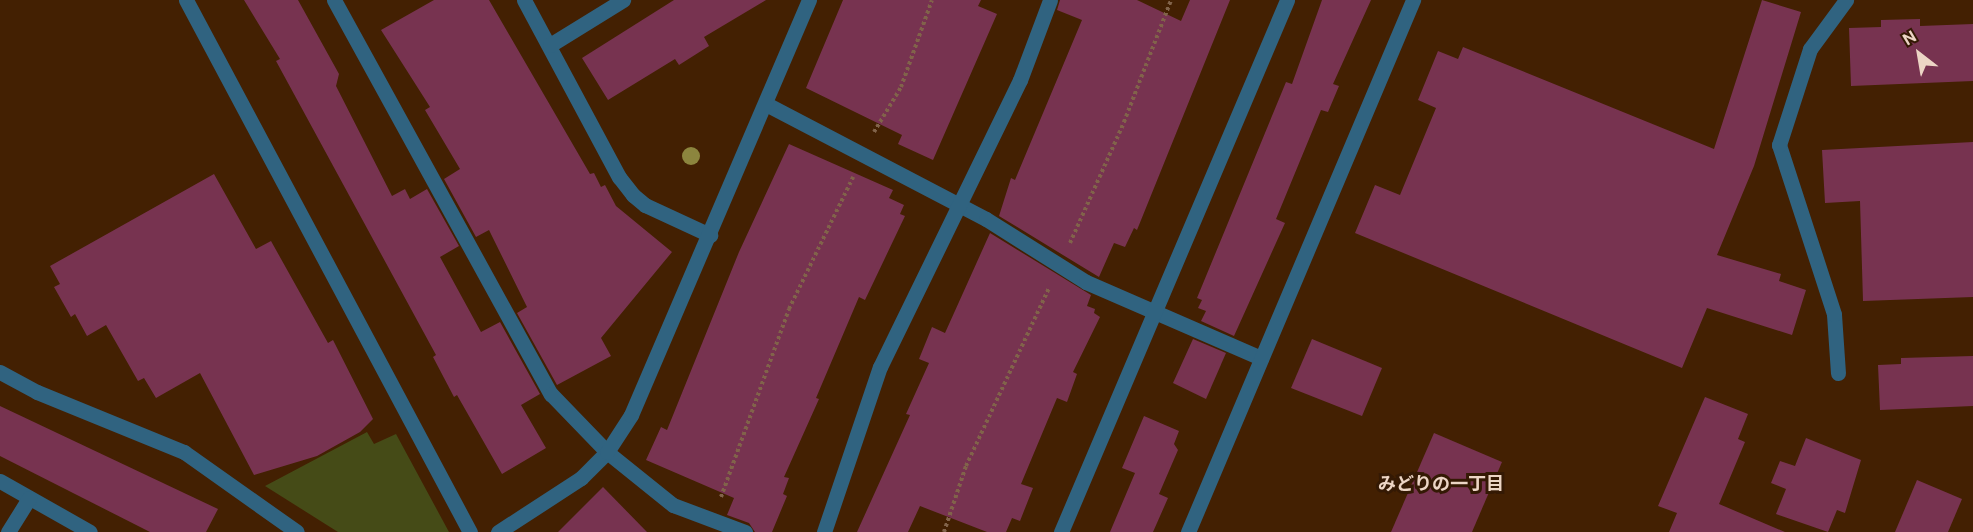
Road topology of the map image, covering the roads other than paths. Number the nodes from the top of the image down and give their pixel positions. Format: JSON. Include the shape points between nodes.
{"nodes":[{"id":1,"x":186,"y":0,"type":"edge"},
{"id":2,"x":334,"y":0,"type":"edge"},
{"id":3,"x":524,"y":0,"type":"edge"},
{"id":4,"x":623,"y":0,"type":"edge"},
{"id":5,"x":809,"y":0,"type":"edge"},
{"id":6,"x":1050,"y":0,"type":"edge"},
{"id":7,"x":1287,"y":0,"type":"edge"},
{"id":8,"x":1413,"y":0,"type":"edge"},
{"id":9,"x":1846,"y":0,"type":"edge"},
{"id":10,"x":550,"y":45,"type":"junction"},
{"id":11,"x":765,"y":104,"type":"junction"},
{"id":12,"x":958,"y":206,"type":"junction"},
{"id":13,"x":710,"y":235,"type":"junction"},
{"id":14,"x":1156,"y":311,"type":"junction"},
{"id":15,"x":1261,"y":358,"type":"junction"},
{"id":16,"x":0,"y":372,"type":"edge"},
{"id":17,"x":1838,"y":373,"type":"dead end"},
{"id":18,"x":607,"y":452,"type":"junction"},
{"id":19,"x":0,"y":482,"type":"edge"},
{"id":20,"x":29,"y":498,"type":"junction"},
{"id":21,"x":8,"y":532,"type":"edge"},
{"id":22,"x":90,"y":532,"type":"edge"},
{"id":23,"x":297,"y":532,"type":"edge"},
{"id":24,"x":470,"y":532,"type":"edge"},
{"id":25,"x":498,"y":532,"type":"edge"},
{"id":26,"x":745,"y":532,"type":"edge"},
{"id":27,"x":824,"y":532,"type":"edge"},
{"id":28,"x":1061,"y":532,"type":"edge"},
{"id":29,"x":1188,"y":532,"type":"edge"}],
"edges":[{"from":1,"to":24,"type":"street"},
{"from":2,"to":18,"type":"street","via":[[529,358],[551,394]]},
{"from":3,"to":10,"type":"street"},
{"from":4,"to":10,"type":"street"},
{"from":5,"to":11,"type":"street"},
{"from":6,"to":12,"type":"street","via":[[1020,80]]},
{"from":7,"to":14,"type":"street"},
{"from":8,"to":15,"type":"street"},
{"from":9,"to":17,"type":"street","via":[[1810,49],[1779,145],[1834,314]]},
{"from":10,"to":13,"type":"street","via":[[619,177],[633,195],[645,205]]},
{"from":11,"to":12,"type":"street","via":[[865,153]]},
{"from":11,"to":13,"type":"street"},
{"from":12,"to":14,"type":"street","via":[[1086,282]]},
{"from":12,"to":27,"type":"street","via":[[880,367]]},
{"from":13,"to":18,"type":"street","via":[[652,374]]},
{"from":14,"to":15,"type":"street"},
{"from":14,"to":28,"type":"street"},
{"from":15,"to":29,"type":"street"},
{"from":16,"to":23,"type":"street","via":[[38,392],[184,452]]},
{"from":18,"to":25,"type":"street","via":[[557,496]]},
{"from":18,"to":26,"type":"street","via":[[673,505]]},
{"from":19,"to":20,"type":"street"},
{"from":20,"to":21,"type":"street"},
{"from":20,"to":22,"type":"street"}]}
